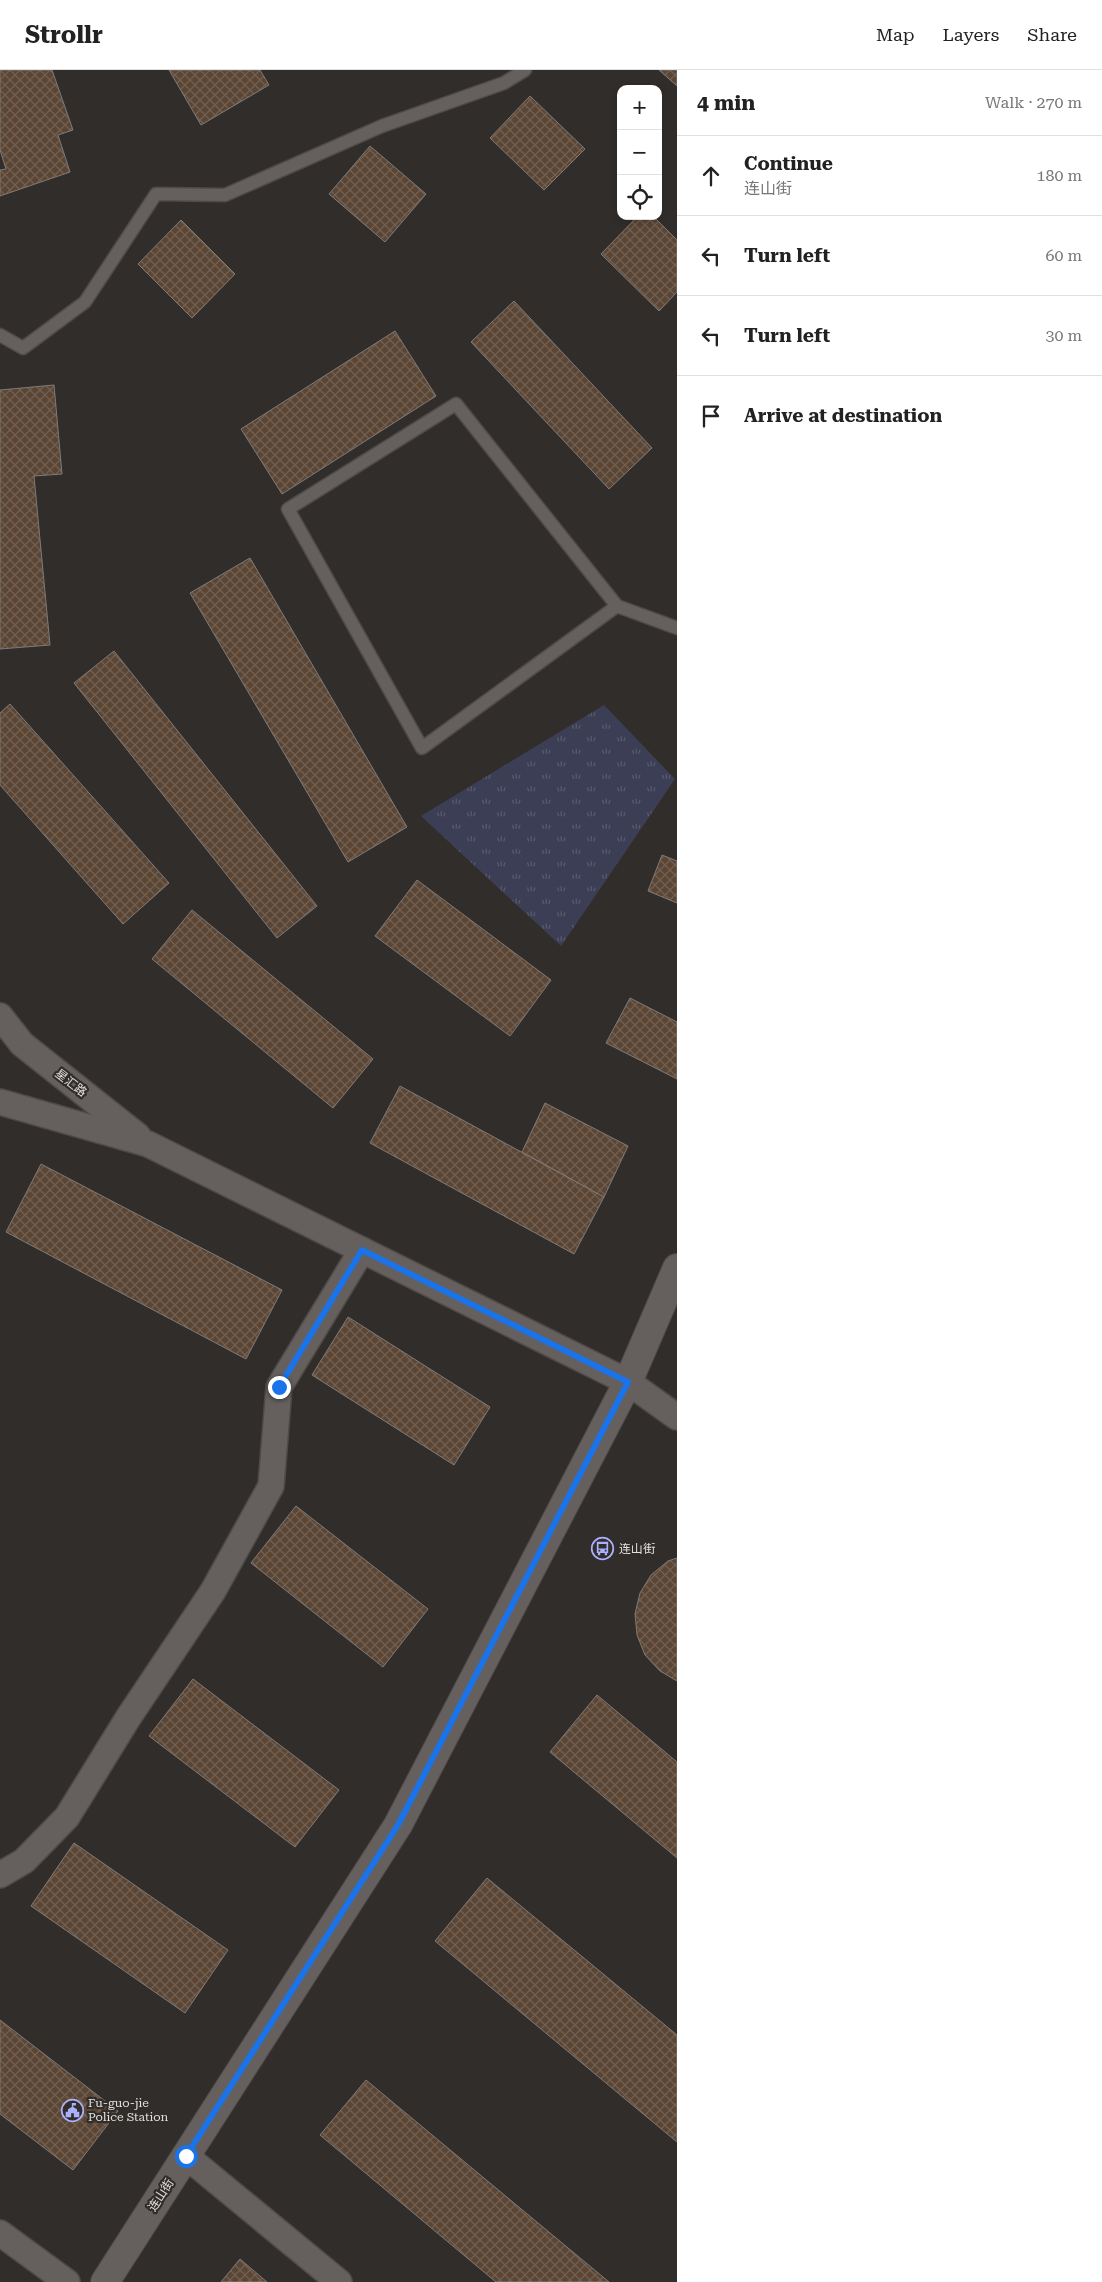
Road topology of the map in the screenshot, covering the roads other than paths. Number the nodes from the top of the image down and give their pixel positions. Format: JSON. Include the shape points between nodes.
{"nodes":[{"id":1,"x":525,"y":70,"type":"edge"},
{"id":2,"x":0,"y":335,"type":"edge"},
{"id":3,"x":617,"y":606,"type":"junction"},
{"id":4,"x":677,"y":628,"type":"edge"},
{"id":5,"x":0,"y":1016,"type":"edge"},
{"id":6,"x":0,"y":1102,"type":"edge"},
{"id":7,"x":148,"y":1144,"type":"junction"},
{"id":8,"x":362,"y":1250,"type":"junction"},
{"id":9,"x":677,"y":1268,"type":"edge"},
{"id":10,"x":628,"y":1382,"type":"junction"},
{"id":11,"x":677,"y":1416,"type":"edge"},
{"id":12,"x":0,"y":1875,"type":"edge"},
{"id":13,"x":186,"y":2156,"type":"junction"},
{"id":14,"x":0,"y":2233,"type":"edge"},
{"id":15,"x":67,"y":2282,"type":"edge"},
{"id":16,"x":105,"y":2282,"type":"edge"},
{"id":17,"x":339,"y":2282,"type":"edge"}],
"edges":[{"from":1,"to":2,"type":"lane","via":[[504,83],[382,126],[225,195],[156,194],[85,302],[23,348]]},
{"from":3,"to":3,"type":"lane","via":[[456,404],[288,509],[422,748]]},
{"from":3,"to":4,"type":"lane"},
{"from":5,"to":7,"type":"street","name":"星汇路","via":[[22,1044]]},
{"from":6,"to":7,"type":"street"},
{"from":7,"to":8,"type":"street"},
{"from":8,"to":10,"type":"street"},
{"from":8,"to":12,"type":"street","via":[[279,1387],[271,1486],[213,1591],[67,1817],[24,1861]]},
{"from":9,"to":10,"type":"street","name":"连山街"},
{"from":10,"to":11,"type":"street"},
{"from":10,"to":13,"type":"street","name":"连山街","via":[[398,1825]]},
{"from":13,"to":16,"type":"street","name":"连山街"},
{"from":13,"to":17,"type":"street"},
{"from":14,"to":15,"type":"street"}]}
